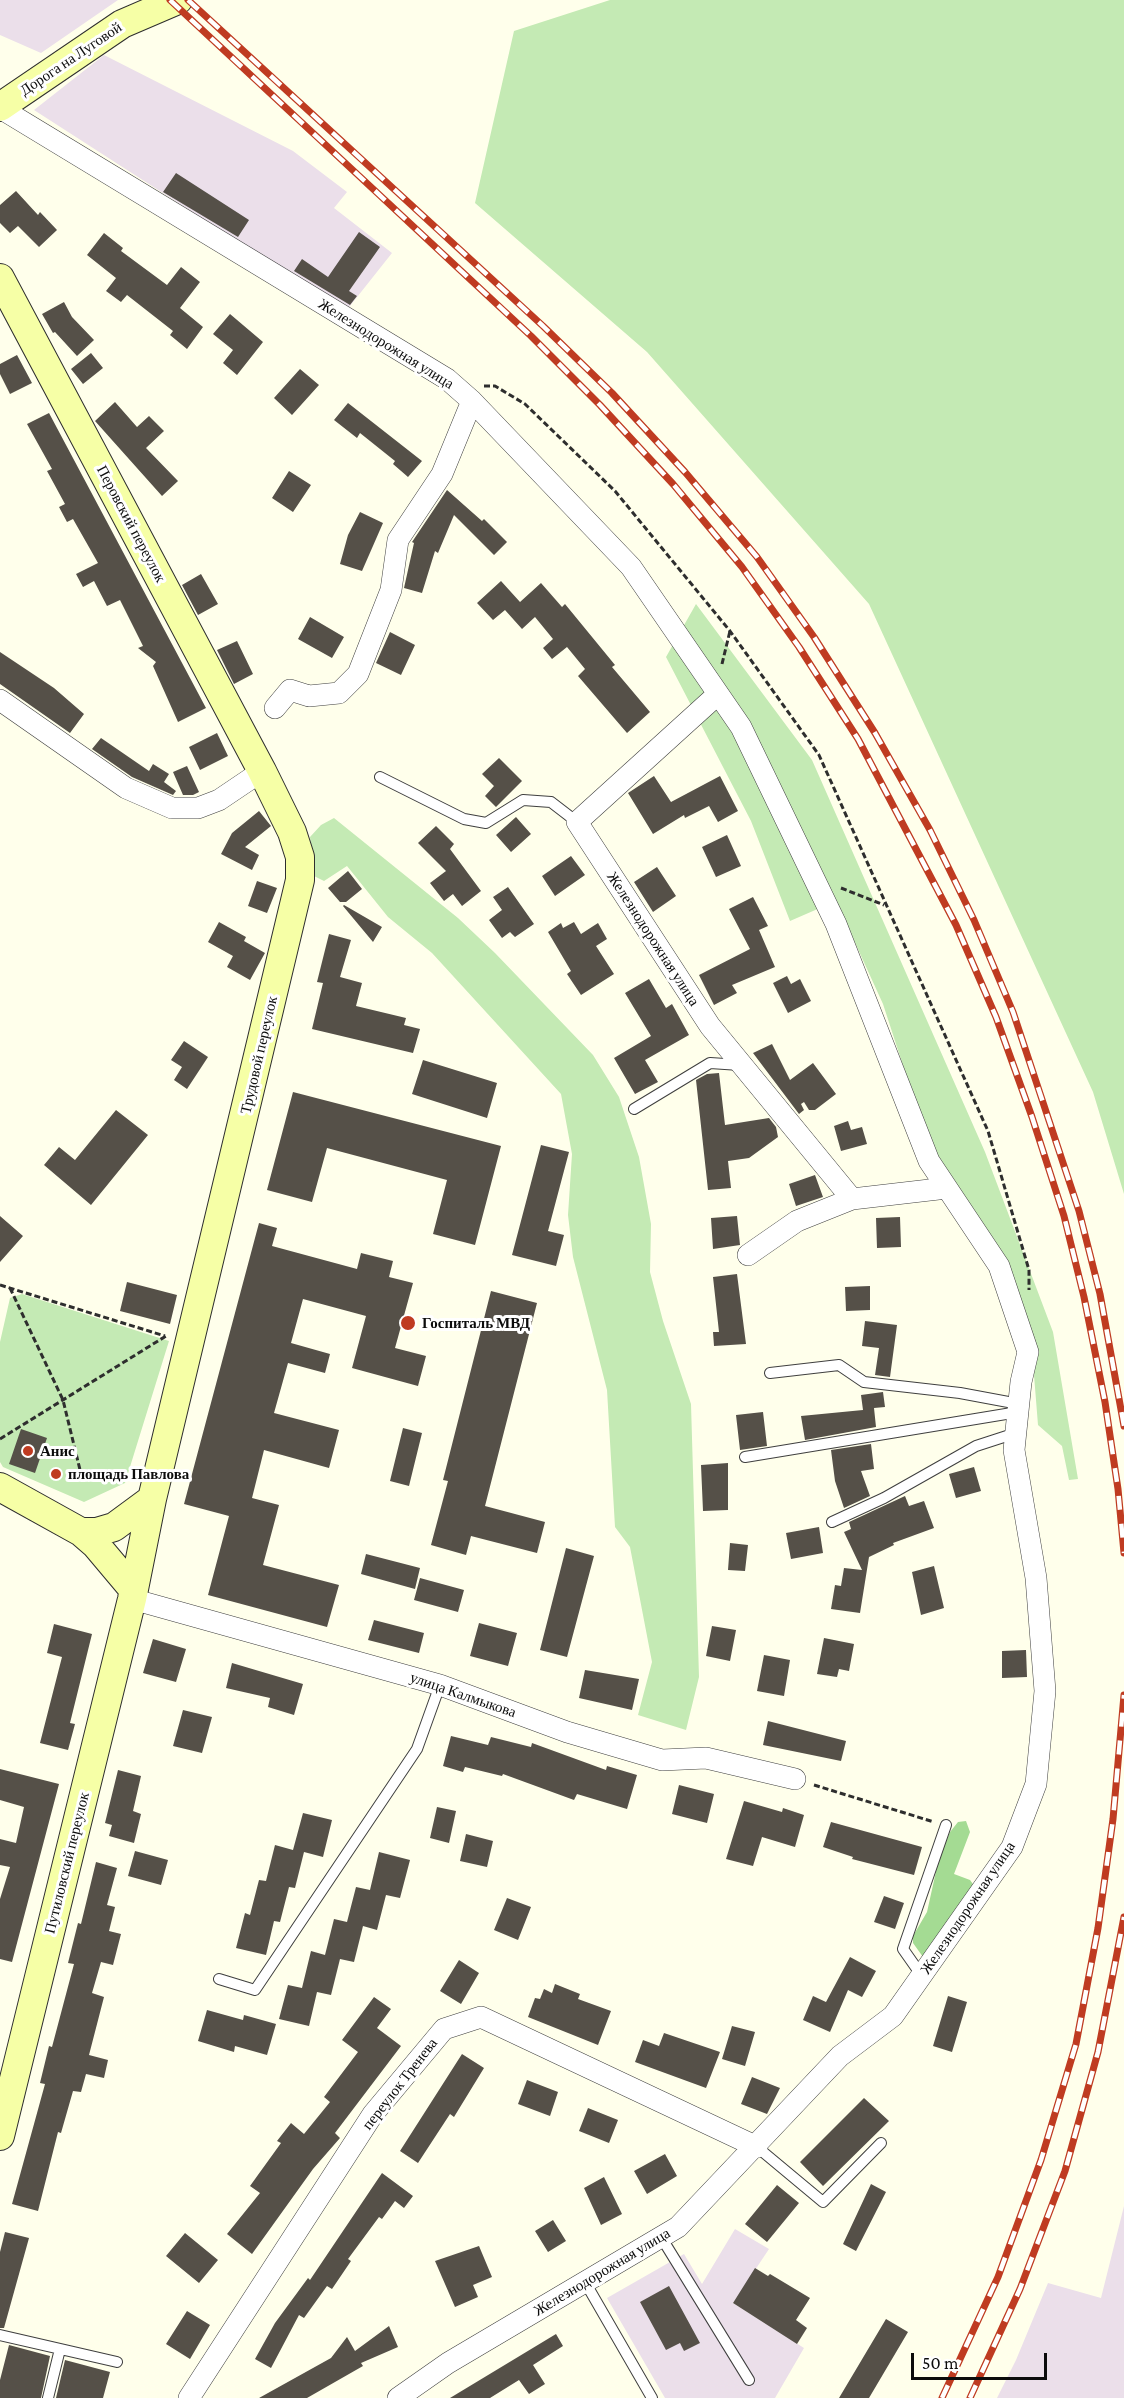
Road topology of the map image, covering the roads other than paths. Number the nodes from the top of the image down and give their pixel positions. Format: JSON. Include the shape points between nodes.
{"nodes":[{"id":1,"x":178,"y":0,"type":"edge"},
{"id":2,"x":0,"y":107,"type":"edge"},
{"id":3,"x":0,"y":278,"type":"edge"},
{"id":4,"x":465,"y":394,"type":"junction"},
{"id":5,"x":717,"y":695,"type":"junction"},
{"id":6,"x":0,"y":700,"type":"edge"},
{"id":7,"x":275,"y":708,"type":"dead end"},
{"id":8,"x":262,"y":771,"type":"junction"},
{"id":9,"x":380,"y":777,"type":"dead end"},
{"id":10,"x":577,"y":822,"type":"junction"},
{"id":11,"x":743,"y":1066,"type":"junction"},
{"id":12,"x":634,"y":1109,"type":"dead end"},
{"id":13,"x":947,"y":1188,"type":"junction"},
{"id":14,"x":852,"y":1199,"type":"junction"},
{"id":15,"x":748,"y":1255,"type":"dead end"},
{"id":16,"x":770,"y":1373,"type":"dead end"},
{"id":17,"x":1017,"y":1416,"type":"junction"},
{"id":18,"x":745,"y":1457,"type":"dead end"},
{"id":19,"x":0,"y":1487,"type":"edge"},
{"id":20,"x":152,"y":1499,"type":"junction"},
{"id":21,"x":832,"y":1522,"type":"dead end"},
{"id":22,"x":81,"y":1532,"type":"junction"},
{"id":23,"x":132,"y":1594,"type":"junction"},
{"id":24,"x":440,"y":1685,"type":"junction"},
{"id":25,"x":795,"y":1779,"type":"road end"},
{"id":26,"x":946,"y":1825,"type":"road end"},
{"id":27,"x":922,"y":1976,"type":"junction"},
{"id":28,"x":219,"y":1979,"type":"dead end"},
{"id":29,"x":0,"y":2136,"type":"edge"},
{"id":30,"x":881,"y":2143,"type":"dead end"},
{"id":31,"x":757,"y":2147,"type":"junction"},
{"id":32,"x":661,"y":2237,"type":"junction"},
{"id":33,"x":585,"y":2282,"type":"junction"},
{"id":34,"x":0,"y":2335,"type":"edge"},
{"id":35,"x":60,"y":2349,"type":"junction"},
{"id":36,"x":117,"y":2362,"type":"dead end"},
{"id":37,"x":749,"y":2380,"type":"dead end"},
{"id":38,"x":48,"y":2398,"type":"edge"},
{"id":39,"x":189,"y":2398,"type":"edge"},
{"id":40,"x":398,"y":2398,"type":"edge"},
{"id":41,"x":652,"y":2398,"type":"edge"}],
"edges":[{"from":1,"to":2,"type":"street","name":"Дорога на Луговой","via":[[122,24]]},
{"from":2,"to":4,"type":"street","name":"Железнодорожная улица","via":[[447,379]]},
{"from":3,"to":8,"type":"street","name":"Перовский переулок"},
{"from":4,"to":5,"type":"street","name":"Железнодорожная улица","via":[[631,567]]},
{"from":4,"to":7,"type":"street","via":[[442,474],[398,540],[391,590],[358,674],[339,693],[309,696],[290,690]]},
{"from":5,"to":10,"type":"street"},
{"from":5,"to":13,"type":"street","name":"Железнодорожная улица","via":[[741,727],[836,924],[929,1161]]},
{"from":6,"to":8,"type":"street","via":[[126,788],[172,808],[198,808],[219,800]]},
{"from":8,"to":20,"type":"street","name":"Трудовой переулок","via":[[292,832],[300,857],[300,880],[178,1340]]},
{"from":9,"to":10,"type":"lane","via":[[464,819],[486,823],[523,800],[551,802]]},
{"from":10,"to":11,"type":"street","name":"Железнодорожная улица","via":[[710,1026]]},
{"from":11,"to":12,"type":"lane","via":[[710,1063]]},
{"from":11,"to":14,"type":"street","name":"Железнодорожная улица"},
{"from":13,"to":14,"type":"street"},
{"from":13,"to":17,"type":"street","name":"Железнодорожная улица","via":[[999,1266],[1028,1352]]},
{"from":14,"to":15,"type":"street","via":[[797,1221]]},
{"from":16,"to":17,"type":"lane","via":[[839,1365],[864,1382],[960,1393]]},
{"from":17,"to":18,"type":"lane"},
{"from":17,"to":21,"type":"lane","via":[[976,1446],[884,1498]]},
{"from":17,"to":27,"type":"street","name":"Железнодорожная улица","via":[[1014,1450],[1036,1578],[1045,1691],[1036,1784],[1012,1847]]},
{"from":19,"to":22,"type":"street"},
{"from":20,"to":22,"type":"street","via":[[114,1527]]},
{"from":20,"to":23,"type":"street"},
{"from":22,"to":23,"type":"street","via":[[96,1545]]},
{"from":23,"to":24,"type":"street","name":"улица Калмыкова"},
{"from":23,"to":29,"type":"street","name":"Путиловский переулок"},
{"from":24,"to":25,"type":"street","name":"улица Калмыкова","via":[[567,1732],[663,1760],[706,1758]]},
{"from":24,"to":28,"type":"lane","via":[[417,1749],[255,1990]]},
{"from":26,"to":27,"type":"lane","via":[[903,1949]]},
{"from":27,"to":31,"type":"street","name":"Железнодорожная улица","via":[[893,2016],[840,2056]]},
{"from":30,"to":31,"type":"lane","via":[[823,2202]]},
{"from":31,"to":32,"type":"street","name":"Железнодорожная улица","via":[[678,2227]]},
{"from":31,"to":39,"type":"street","name":"переулок Тренева","via":[[481,2017],[444,2029],[374,2114]]},
{"from":32,"to":33,"type":"street","name":"Железнодорожная улица"},
{"from":32,"to":37,"type":"lane"},
{"from":33,"to":40,"type":"street","name":"Железнодорожная улица","via":[[448,2363]]},
{"from":33,"to":41,"type":"lane"},
{"from":34,"to":35,"type":"lane"},
{"from":35,"to":36,"type":"lane"},
{"from":35,"to":38,"type":"lane"}]}
